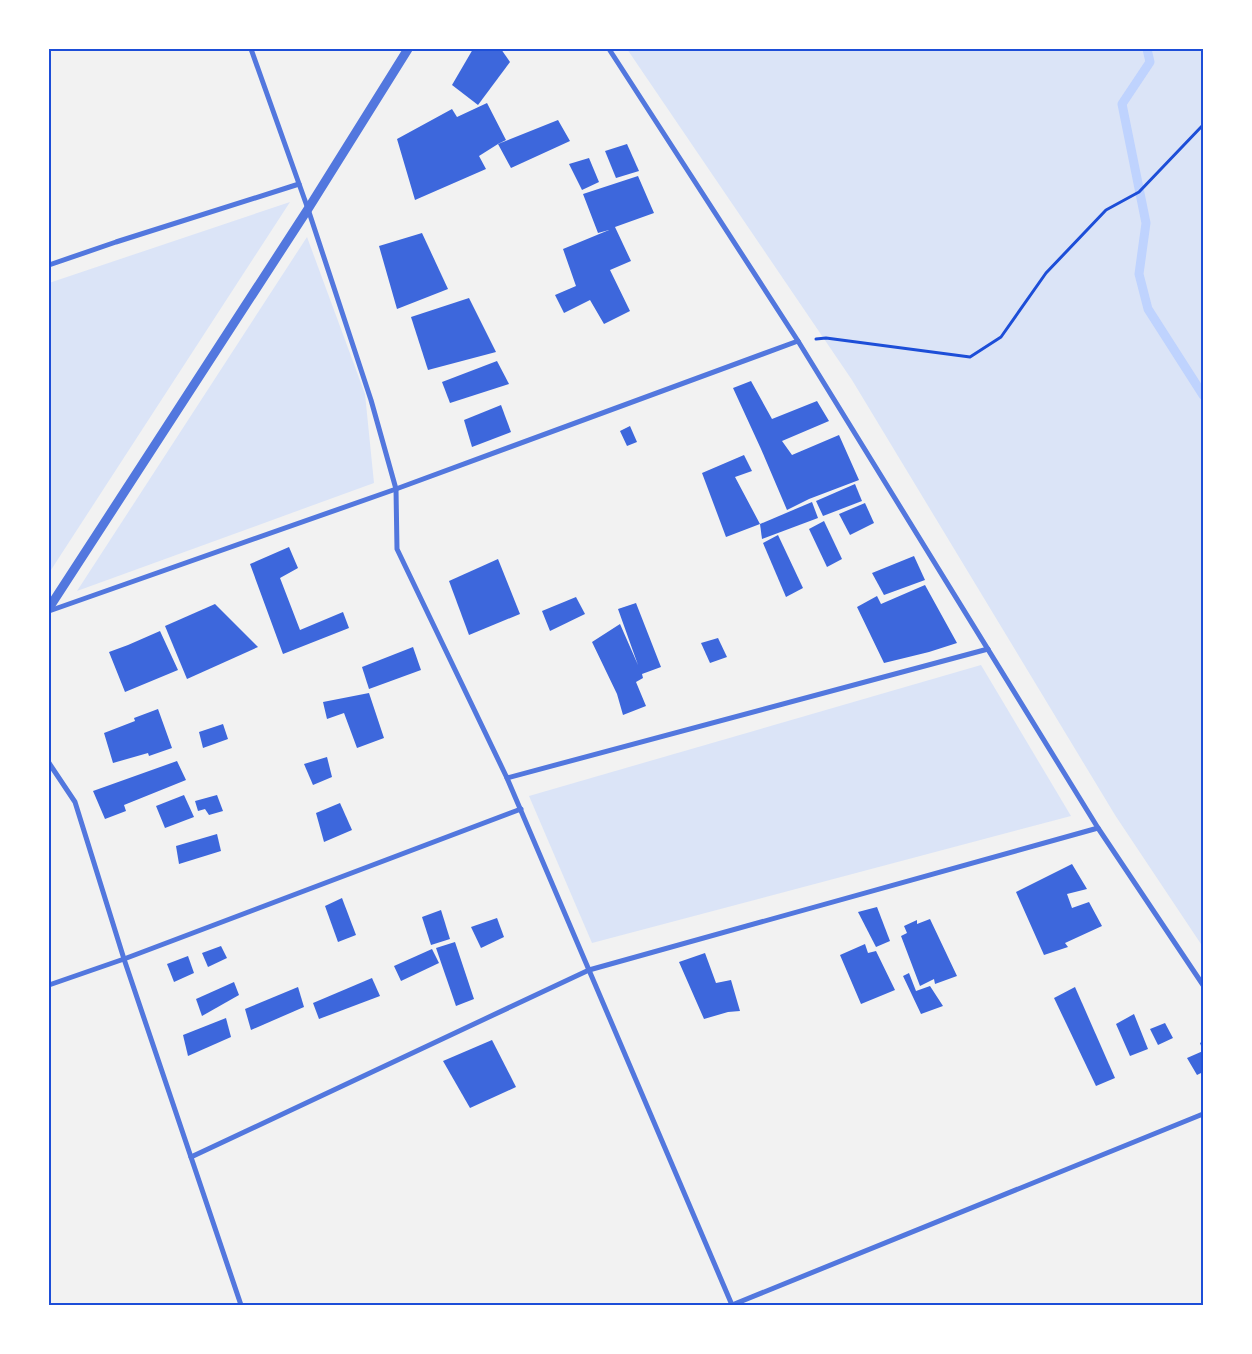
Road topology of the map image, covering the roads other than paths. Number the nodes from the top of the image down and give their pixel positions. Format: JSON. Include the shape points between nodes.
{"nodes":[{"id":1,"x":251,"y":49,"type":"edge"},
{"id":2,"x":408,"y":49,"type":"edge"},
{"id":3,"x":610,"y":49,"type":"edge"},
{"id":4,"x":299,"y":184,"type":"junction"},
{"id":5,"x":308,"y":209,"type":"junction"},
{"id":6,"x":49,"y":266,"type":"edge"},
{"id":7,"x":798,"y":342,"type":"junction"},
{"id":8,"x":396,"y":489,"type":"junction"},
{"id":9,"x":49,"y":609,"type":"edge"},
{"id":10,"x":988,"y":649,"type":"junction"},
{"id":11,"x":49,"y":763,"type":"edge"},
{"id":12,"x":507,"y":778,"type":"junction"},
{"id":13,"x":521,"y":809,"type":"junction"},
{"id":14,"x":1098,"y":828,"type":"junction"},
{"id":15,"x":124,"y":959,"type":"junction"},
{"id":16,"x":589,"y":970,"type":"junction"},
{"id":17,"x":49,"y":985,"type":"edge"},
{"id":18,"x":1203,"y":985,"type":"edge"},
{"id":19,"x":1203,"y":1114,"type":"edge"},
{"id":20,"x":191,"y":1157,"type":"junction"},
{"id":21,"x":240,"y":1305,"type":"edge"},
{"id":22,"x":732,"y":1305,"type":"edge"}],
"edges":[{"from":1,"to":4,"type":"street"},
{"from":2,"to":5,"type":"street"},
{"from":3,"to":7,"type":"street"},
{"from":4,"to":5,"type":"street"},
{"from":4,"to":6,"type":"street"},
{"from":5,"to":8,"type":"street","via":[[371,400]]},
{"from":5,"to":9,"type":"street"},
{"from":7,"to":8,"type":"street"},
{"from":7,"to":10,"type":"street"},
{"from":8,"to":9,"type":"street"},
{"from":8,"to":12,"type":"street","via":[[397,549]]},
{"from":10,"to":12,"type":"street"},
{"from":10,"to":14,"type":"street"},
{"from":11,"to":15,"type":"street","via":[[75,802]]},
{"from":12,"to":13,"type":"street"},
{"from":13,"to":15,"type":"street"},
{"from":13,"to":16,"type":"street"},
{"from":14,"to":16,"type":"street"},
{"from":14,"to":18,"type":"street"},
{"from":15,"to":17,"type":"street"},
{"from":15,"to":20,"type":"street"},
{"from":16,"to":20,"type":"street"},
{"from":16,"to":22,"type":"street"},
{"from":19,"to":22,"type":"street"},
{"from":20,"to":21,"type":"street"}]}
